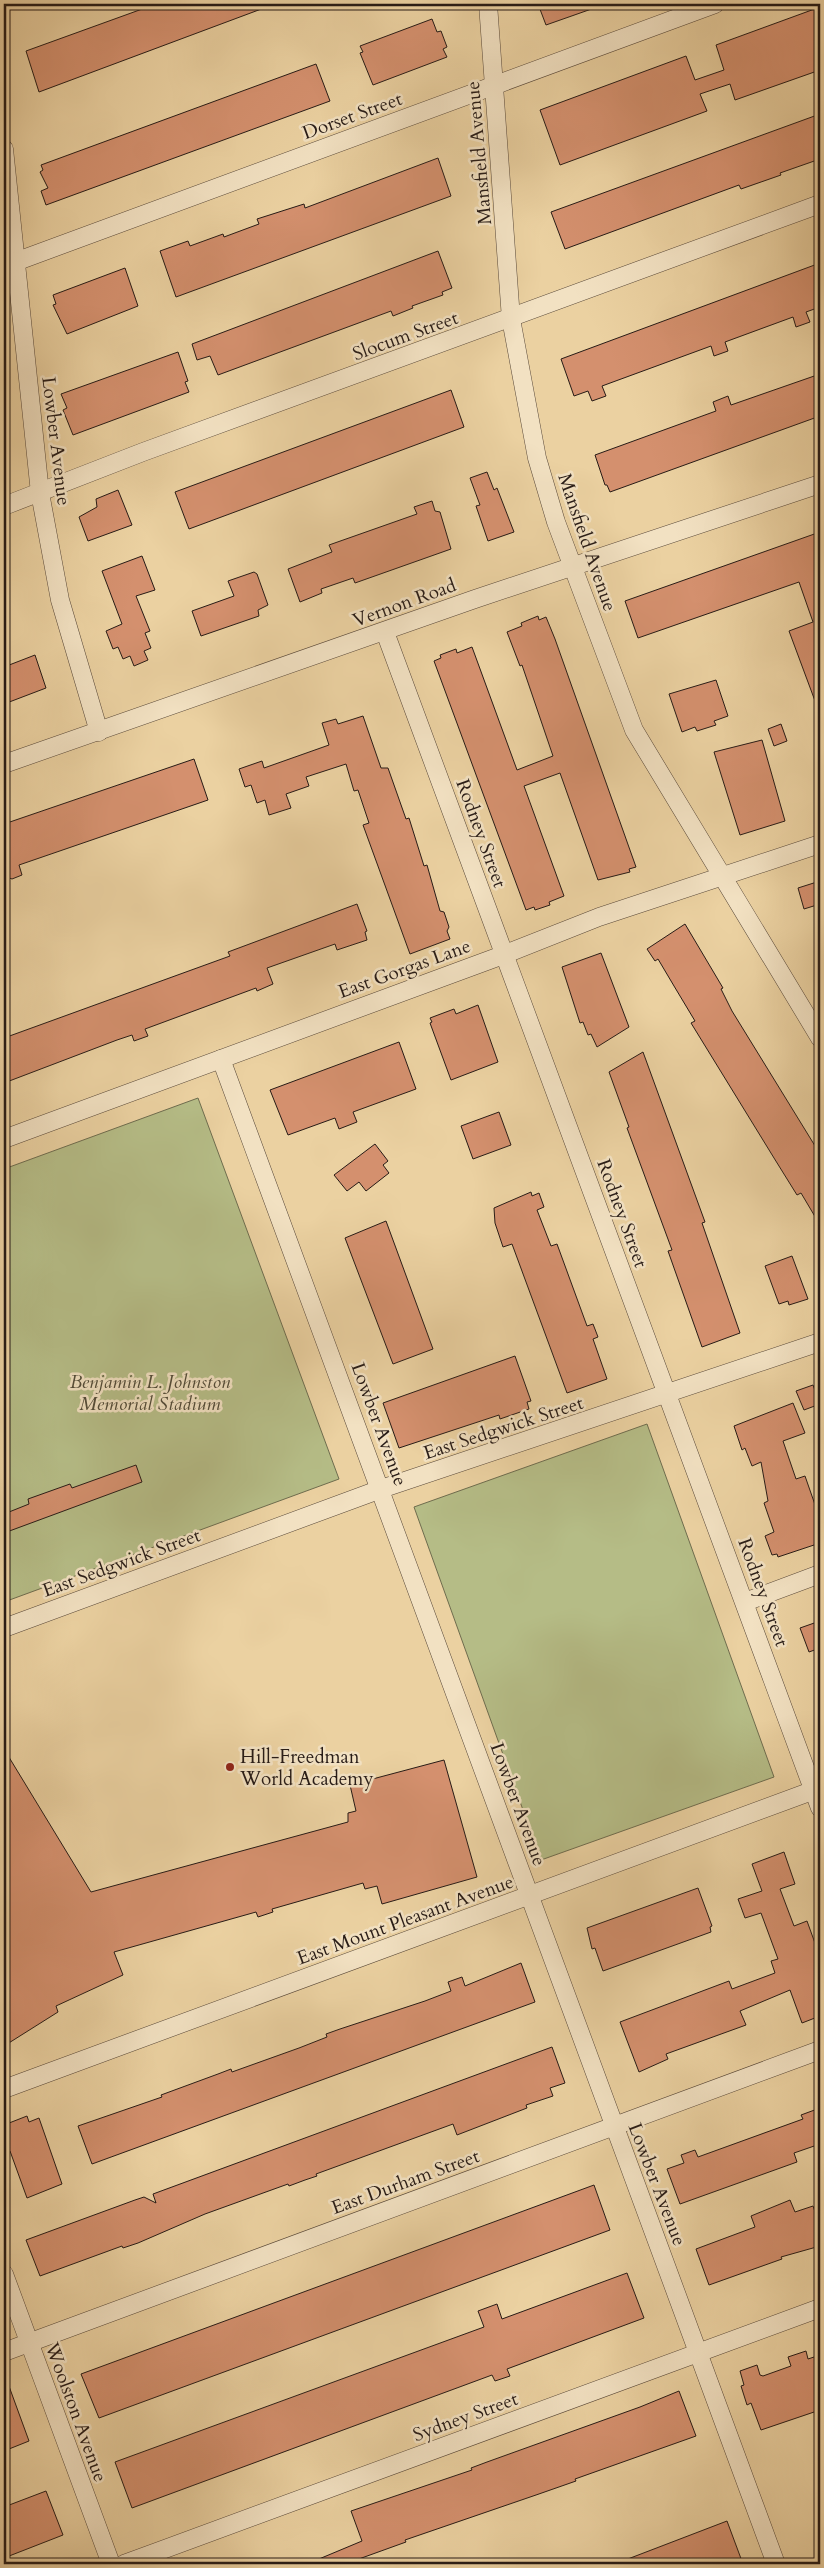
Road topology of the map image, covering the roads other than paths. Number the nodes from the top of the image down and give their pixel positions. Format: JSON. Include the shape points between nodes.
{"nodes":[{"id":1,"x":488,"y":4,"type":"edge"},
{"id":2,"x":715,"y":4,"type":"edge"},
{"id":3,"x":494,"y":85,"type":"junction"},
{"id":4,"x":4,"y":149,"type":"edge"},
{"id":5,"x":820,"y":204,"type":"edge"},
{"id":6,"x":9,"y":264,"type":"edge"},
{"id":7,"x":511,"y":319,"type":"junction"},
{"id":8,"x":820,"y":484,"type":"edge"},
{"id":9,"x":40,"y":492,"type":"junction"},
{"id":10,"x":4,"y":506,"type":"edge"},
{"id":11,"x":572,"y":568,"type":"junction"},
{"id":12,"x":385,"y":632,"type":"junction"},
{"id":13,"x":99,"y":732,"type":"junction"},
{"id":14,"x":4,"y":764,"type":"edge"},
{"id":15,"x":820,"y":844,"type":"edge"},
{"id":16,"x":720,"y":875,"type":"junction"},
{"id":17,"x":503,"y":955,"type":"junction"},
{"id":18,"x":820,"y":1038,"type":"edge"},
{"id":19,"x":221,"y":1059,"type":"junction"},
{"id":20,"x":4,"y":1139,"type":"edge"},
{"id":21,"x":820,"y":1342,"type":"edge"},
{"id":22,"x":667,"y":1395,"type":"junction"},
{"id":23,"x":381,"y":1489,"type":"junction"},
{"id":24,"x":820,"y":1574,"type":"edge"},
{"id":25,"x":745,"y":1602,"type":"junction"},
{"id":26,"x":4,"y":1628,"type":"edge"},
{"id":27,"x":817,"y":1789,"type":"edge"},
{"id":28,"x":820,"y":1808,"type":"edge"},
{"id":29,"x":529,"y":1895,"type":"junction"},
{"id":30,"x":820,"y":2050,"type":"edge"},
{"id":31,"x":4,"y":2089,"type":"edge"},
{"id":32,"x":613,"y":2127,"type":"junction"},
{"id":33,"x":4,"y":2274,"type":"edge"},
{"id":34,"x":820,"y":2308,"type":"edge"},
{"id":35,"x":29,"y":2342,"type":"junction"},
{"id":36,"x":4,"y":2352,"type":"edge"},
{"id":37,"x":697,"y":2353,"type":"junction"},
{"id":38,"x":111,"y":2564,"type":"edge"},
{"id":39,"x":124,"y":2564,"type":"edge"},
{"id":40,"x":776,"y":2564,"type":"edge"}],
"edges":[{"from":1,"to":3,"type":"street","name":"Mansfield Avenue"},
{"from":2,"to":3,"type":"street","name":"Dorset Street"},
{"from":3,"to":6,"type":"street","name":"Dorset Street"},
{"from":3,"to":7,"type":"street","name":"Mansfield Avenue"},
{"from":4,"to":6,"type":"street","name":"Lowber Avenue"},
{"from":5,"to":7,"type":"street","name":"Slocum Street"},
{"from":6,"to":9,"type":"street","name":"Lowber Avenue"},
{"from":7,"to":9,"type":"street","name":"Slocum Street"},
{"from":7,"to":11,"type":"street","name":"Mansfield Avenue","via":[[537,458]]},
{"from":8,"to":11,"type":"street","name":"Vernon Road"},
{"from":9,"to":10,"type":"street","name":"Slocum Street"},
{"from":9,"to":13,"type":"street","name":"Lowber Avenue","via":[[60,600]]},
{"from":11,"to":12,"type":"street","name":"Vernon Road"},
{"from":11,"to":16,"type":"street","name":"Mansfield Avenue","via":[[634,730]]},
{"from":12,"to":13,"type":"street","name":"Vernon Road"},
{"from":12,"to":17,"type":"street","name":"Rodney Street"},
{"from":13,"to":14,"type":"street","name":"Vernon Road"},
{"from":15,"to":16,"type":"street","name":"East Gorgas Lane"},
{"from":16,"to":17,"type":"street","name":"East Gorgas Lane"},
{"from":16,"to":18,"type":"street","name":"Mansfield Avenue"},
{"from":17,"to":19,"type":"street","name":"East Gorgas Lane"},
{"from":17,"to":22,"type":"street","name":"Rodney Street"},
{"from":19,"to":20,"type":"street","name":"East Gorgas Lane"},
{"from":19,"to":23,"type":"street","name":"Lowber Avenue"},
{"from":21,"to":22,"type":"street","name":"East Sedgwick Street"},
{"from":22,"to":23,"type":"street","name":"East Sedgwick Street"},
{"from":22,"to":25,"type":"street","name":"Rodney Street"},
{"from":23,"to":26,"type":"street","name":"East Sedgwick Street"},
{"from":23,"to":29,"type":"street","name":"Lowber Avenue"},
{"from":24,"to":25,"type":"street"},
{"from":25,"to":27,"type":"street","name":"Rodney Street"},
{"from":27,"to":28,"type":"street","name":"Rodney Street"},
{"from":27,"to":29,"type":"street","name":"East Mount Pleasant Avenue"},
{"from":29,"to":31,"type":"street","name":"East Mount Pleasant Avenue"},
{"from":29,"to":32,"type":"street","name":"Lowber Avenue"},
{"from":30,"to":32,"type":"street","name":"East Durham Street"},
{"from":32,"to":35,"type":"street","name":"East Durham Street"},
{"from":32,"to":37,"type":"street","name":"Lowber Avenue"},
{"from":33,"to":35,"type":"street","name":"Woolston Avenue"},
{"from":34,"to":37,"type":"street","name":"Sydney Street"},
{"from":35,"to":36,"type":"street","name":"East Durham Street"},
{"from":35,"to":38,"type":"street","name":"Woolston Avenue"},
{"from":37,"to":39,"type":"street","name":"Sydney Street"},
{"from":37,"to":40,"type":"street","name":"Lowber Avenue"}]}
